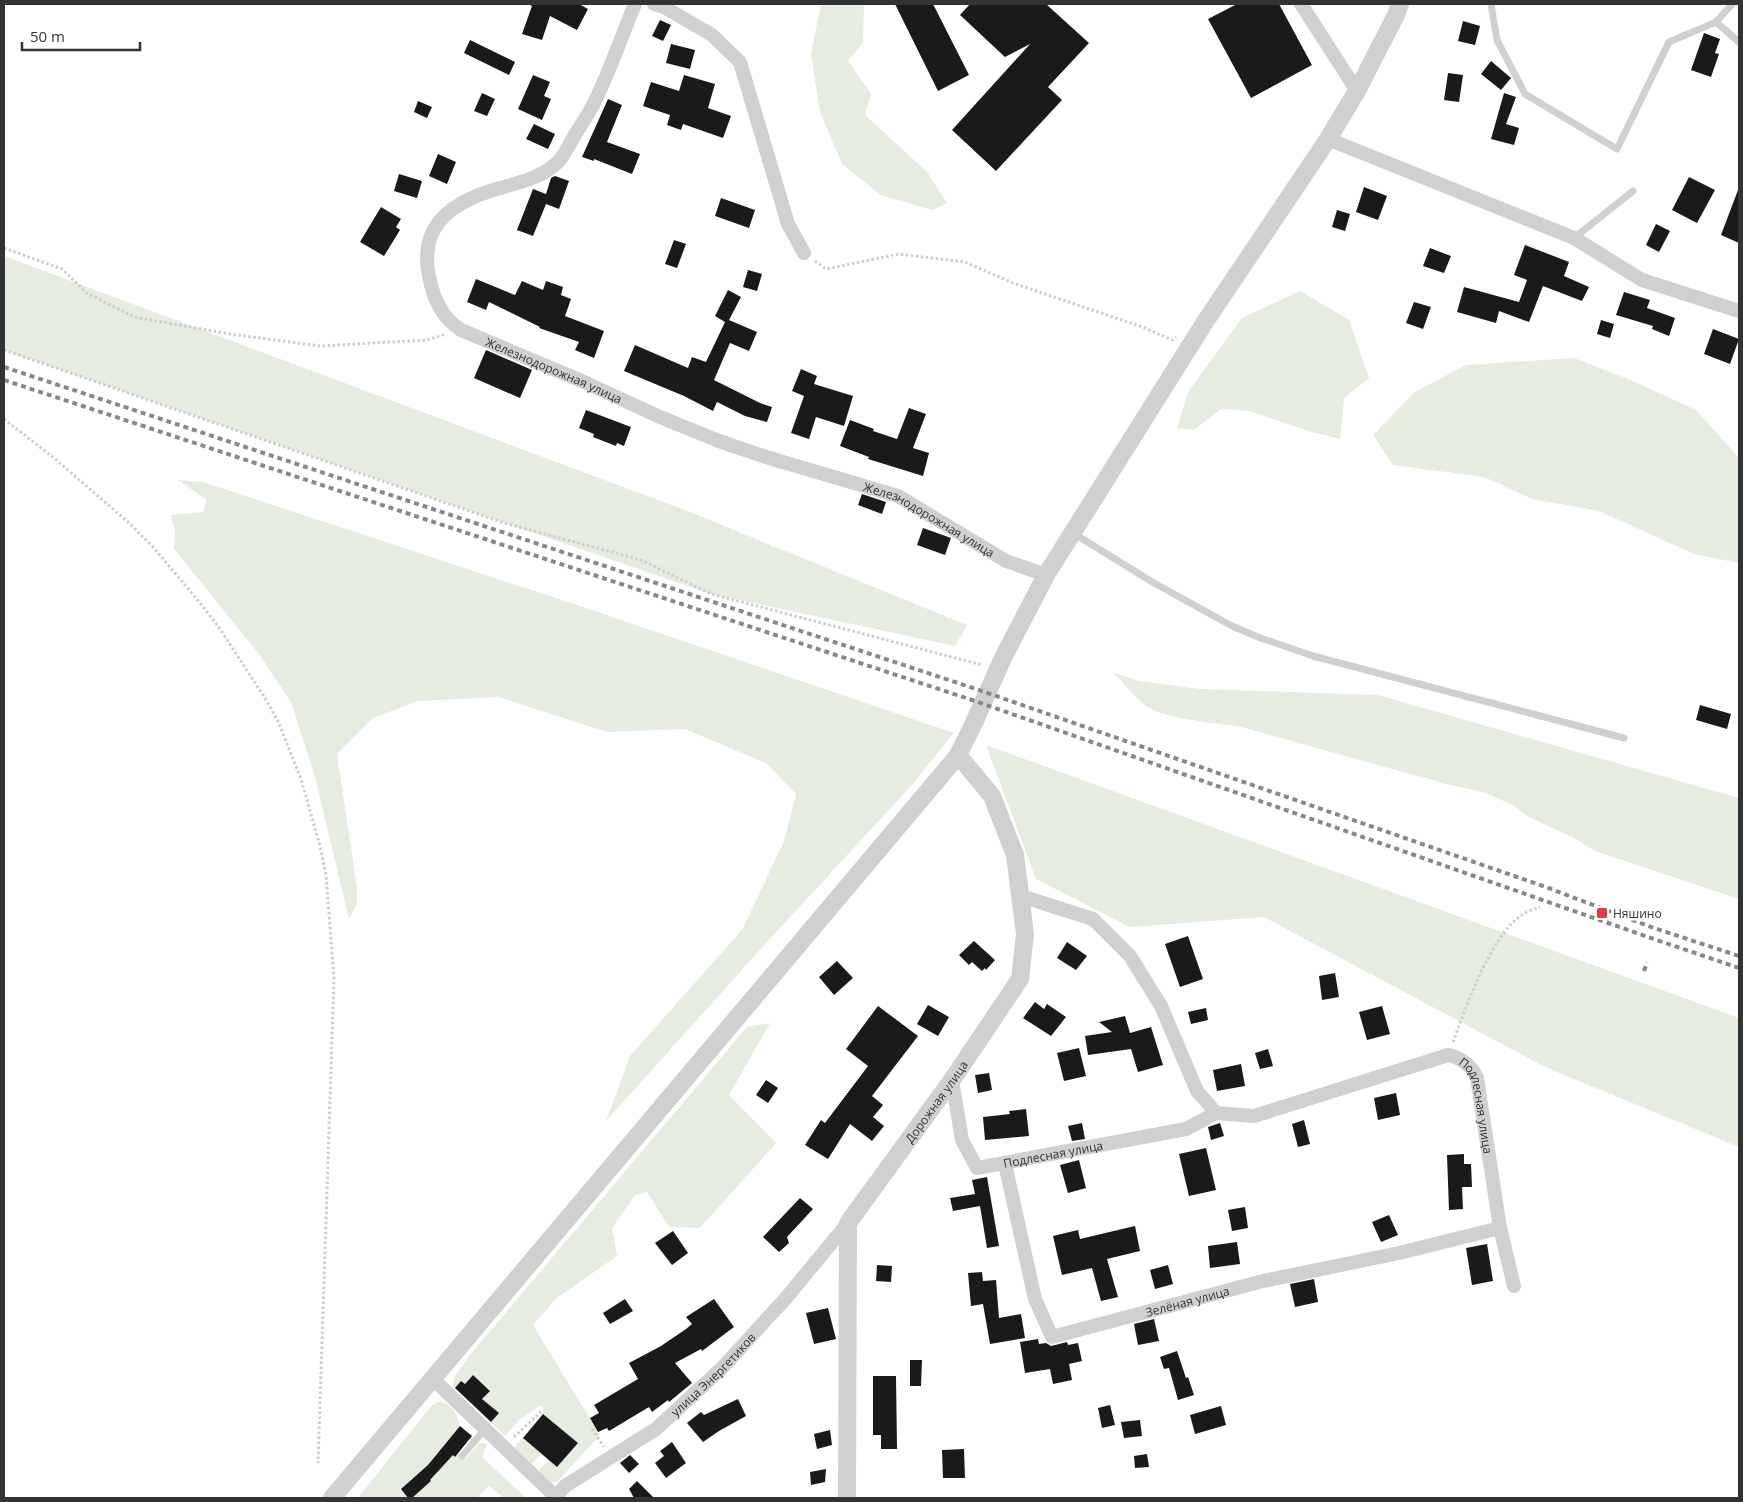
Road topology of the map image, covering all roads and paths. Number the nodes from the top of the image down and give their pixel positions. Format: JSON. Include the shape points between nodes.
{"nodes":[{"id":1,"x":635,"y":4,"type":"edge"},
{"id":2,"x":654,"y":4,"type":"edge"},
{"id":3,"x":1301,"y":4,"type":"edge"},
{"id":4,"x":1400,"y":4,"type":"edge"},
{"id":5,"x":1491,"y":4,"type":"edge"},
{"id":6,"x":1732,"y":4,"type":"edge"},
{"id":7,"x":1716,"y":22,"type":"junction"},
{"id":8,"x":1739,"y":42,"type":"edge"},
{"id":9,"x":1357,"y":91,"type":"junction"},
{"id":10,"x":1328,"y":139,"type":"junction"},
{"id":11,"x":1633,"y":192,"type":"dead end"},
{"id":12,"x":1574,"y":238,"type":"junction"},
{"id":13,"x":4,"y":248,"type":"edge"},
{"id":14,"x":804,"y":253,"type":"joint"},
{"id":15,"x":1739,"y":311,"type":"edge"},
{"id":16,"x":461,"y":330,"type":"junction"},
{"id":17,"x":1180,"y":335,"type":"dead end"},
{"id":18,"x":4,"y":350,"type":"edge"},
{"id":19,"x":4,"y":419,"type":"edge"},
{"id":20,"x":1071,"y":532,"type":"junction"},
{"id":21,"x":1046,"y":575,"type":"junction"},
{"id":22,"x":998,"y":669,"type":"junction"},
{"id":23,"x":1624,"y":738,"type":"dead end"},
{"id":24,"x":958,"y":755,"type":"junction"},
{"id":25,"x":1021,"y":896,"type":"junction"},
{"id":26,"x":1540,"y":907,"type":"dead end"},
{"id":27,"x":1448,"y":1055,"type":"junction"},
{"id":28,"x":952,"y":1080,"type":"junction"},
{"id":29,"x":1216,"y":1113,"type":"junction"},
{"id":30,"x":1005,"y":1164,"type":"junction"},
{"id":31,"x":848,"y":1223,"type":"junction"},
{"id":32,"x":1500,"y":1228,"type":"junction"},
{"id":33,"x":1514,"y":1286,"type":"dead end"},
{"id":34,"x":433,"y":1379,"type":"junction"},
{"id":35,"x":543,"y":1410,"type":"dead end"},
{"id":36,"x":485,"y":1429,"type":"junction"},
{"id":37,"x":592,"y":1429,"type":"dead end"},
{"id":38,"x":505,"y":1447,"type":"junction"},
{"id":39,"x":462,"y":1456,"type":"dead end"},
{"id":40,"x":611,"y":1458,"type":"junction"},
{"id":41,"x":318,"y":1463,"type":"dead end"},
{"id":42,"x":560,"y":1496,"type":"edge"},
{"id":43,"x":332,"y":1498,"type":"edge"},
{"id":44,"x":847,"y":1498,"type":"edge"}],
"edges":[{"from":1,"to":16,"type":"street","name":"Железнодорожная улица","via":[[596,99],[560,160],[525,182],[462,204],[440,221],[432,232],[427,251],[433,291],[451,324]]},
{"from":2,"to":14,"type":"street","via":[[712,35],[740,62],[788,224]]},
{"from":3,"to":9,"type":"street"},
{"from":4,"to":9,"type":"street"},
{"from":5,"to":7,"type":"lane","via":[[1497,40],[1525,94],[1617,149],[1669,42]]},
{"from":6,"to":7,"type":"lane"},
{"from":7,"to":8,"type":"lane"},
{"from":9,"to":10,"type":"street"},
{"from":10,"to":12,"type":"street"},
{"from":10,"to":20,"type":"street","via":[[1205,322]]},
{"from":11,"to":12,"type":"lane"},
{"from":12,"to":15,"type":"street","via":[[1642,280]]},
{"from":13,"to":16,"type":"path","via":[[62,269],[87,293],[134,317],[320,346],[428,340]]},
{"from":14,"to":17,"type":"path","via":[[826,269],[899,254],[965,262],[1013,283],[1172,340]]},
{"from":16,"to":21,"type":"street","name":"Железнодорожная улица","via":[[719,441],[898,496],[1006,561]]},
{"from":18,"to":22,"type":"path","via":[[504,523],[641,560],[711,594]]},
{"from":19,"to":41,"type":"path","via":[[54,458],[153,546],[218,626],[265,698],[278,721],[301,779],[326,875],[334,978]]},
{"from":20,"to":21,"type":"street"},
{"from":20,"to":23,"type":"lane","via":[[1171,593],[1258,638],[1313,656]]},
{"from":21,"to":22,"type":"street"},
{"from":22,"to":24,"type":"street"},
{"from":24,"to":25,"type":"street","name":"Дорожная улица","via":[[992,796],[1015,856]]},
{"from":24,"to":34,"type":"street"},
{"from":25,"to":28,"type":"street","name":"Дорожная улица","via":[[1025,934],[1020,979]]},
{"from":25,"to":29,"type":"street","via":[[1093,919],[1130,956],[1161,1006],[1198,1090]]},
{"from":26,"to":27,"type":"path","via":[[1522,914],[1497,944],[1470,998]]},
{"from":27,"to":29,"type":"street","name":"Подлесная улица","via":[[1254,1116]]},
{"from":27,"to":32,"type":"street","name":"Подлесная улица","via":[[1466,1064],[1477,1078]]},
{"from":28,"to":30,"type":"street","name":"Подлесная улица","via":[[962,1140],[976,1168]]},
{"from":28,"to":31,"type":"street","name":"Дорожная улица"},
{"from":29,"to":30,"type":"street","name":"Подлесная улица","via":[[1186,1129]]},
{"from":30,"to":32,"type":"street","name":"Зелёная улица","via":[[1035,1299],[1052,1337],[1263,1281]]},
{"from":31,"to":40,"type":"street","name":"улица Энергетиков","via":[[722,1368],[656,1429]]},
{"from":31,"to":44,"type":"street"},
{"from":32,"to":33,"type":"street","name":"Подлесная улица"},
{"from":34,"to":36,"type":"street"},
{"from":34,"to":43,"type":"street"},
{"from":35,"to":38,"type":"path"},
{"from":36,"to":38,"type":"street"},
{"from":36,"to":39,"type":"lane"},
{"from":37,"to":40,"type":"path"},
{"from":38,"to":42,"type":"street"},
{"from":40,"to":42,"type":"street","name":"улица Энергетиков","via":[[565,1486]]}]}
